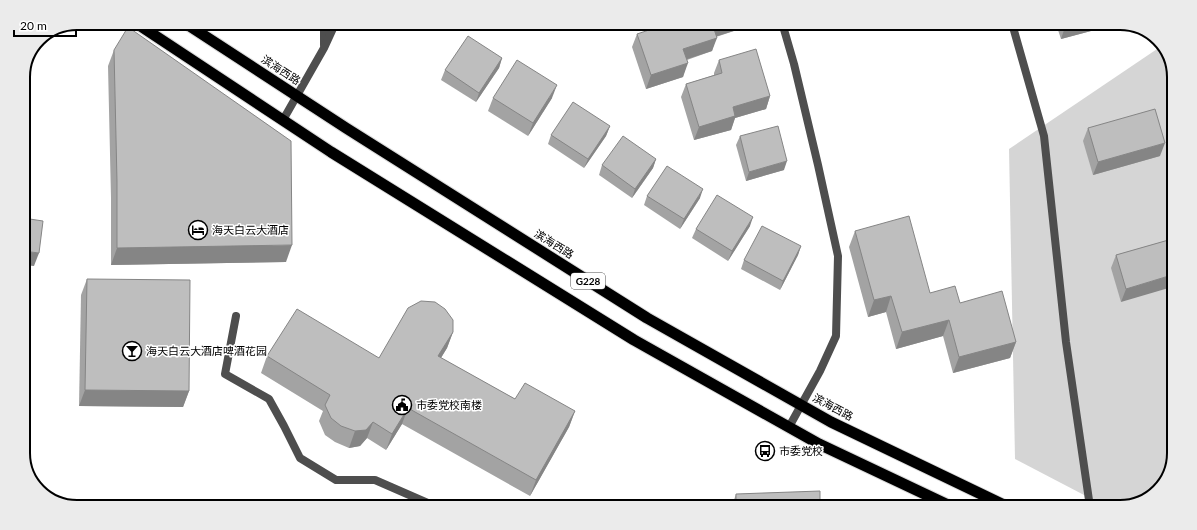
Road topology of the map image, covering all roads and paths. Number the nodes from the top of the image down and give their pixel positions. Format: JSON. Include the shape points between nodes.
{"nodes":[{"id":1,"x":147,"y":30,"type":"edge"},
{"id":2,"x":196,"y":30,"type":"edge"},
{"id":3,"x":324,"y":30,"type":"edge"},
{"id":4,"x":333,"y":30,"type":"edge"},
{"id":5,"x":784,"y":30,"type":"edge"},
{"id":6,"x":1014,"y":30,"type":"edge"},
{"id":7,"x":324,"y":48,"type":"junction"},
{"id":8,"x":297,"y":96,"type":"junction"},
{"id":9,"x":283,"y":120,"type":"junction"},
{"id":10,"x":236,"y":316,"type":"dead end"},
{"id":11,"x":801,"y":405,"type":"junction"},
{"id":12,"x":789,"y":427,"type":"junction"},
{"id":13,"x":421,"y":500,"type":"edge"},
{"id":14,"x":937,"y":500,"type":"edge"},
{"id":15,"x":993,"y":500,"type":"edge"},
{"id":16,"x":1089,"y":500,"type":"edge"}],
"edges":[{"from":1,"to":9,"type":"highway","number":"G228"},
{"from":2,"to":8,"type":"highway","name":"滨海西路","number":"G228"},
{"from":3,"to":7,"type":"street"},
{"from":4,"to":7,"type":"street"},
{"from":5,"to":11,"type":"street","via":[[838,256],[836,336]]},
{"from":6,"to":16,"type":"street","via":[[1044,136],[1066,342]]},
{"from":7,"to":8,"type":"street"},
{"from":8,"to":9,"type":"street"},
{"from":8,"to":11,"type":"highway","name":"滨海西路","number":"G228","via":[[647,318]]},
{"from":9,"to":12,"type":"highway","number":"G228","via":[[634,340]]},
{"from":10,"to":13,"type":"street","via":[[225,374],[269,399],[300,458],[336,480],[375,480]]},
{"from":11,"to":12,"type":"street"},
{"from":11,"to":15,"type":"highway","name":"滨海西路","number":"G228"},
{"from":12,"to":14,"type":"highway","number":"G228","via":[[819,444]]}]}
